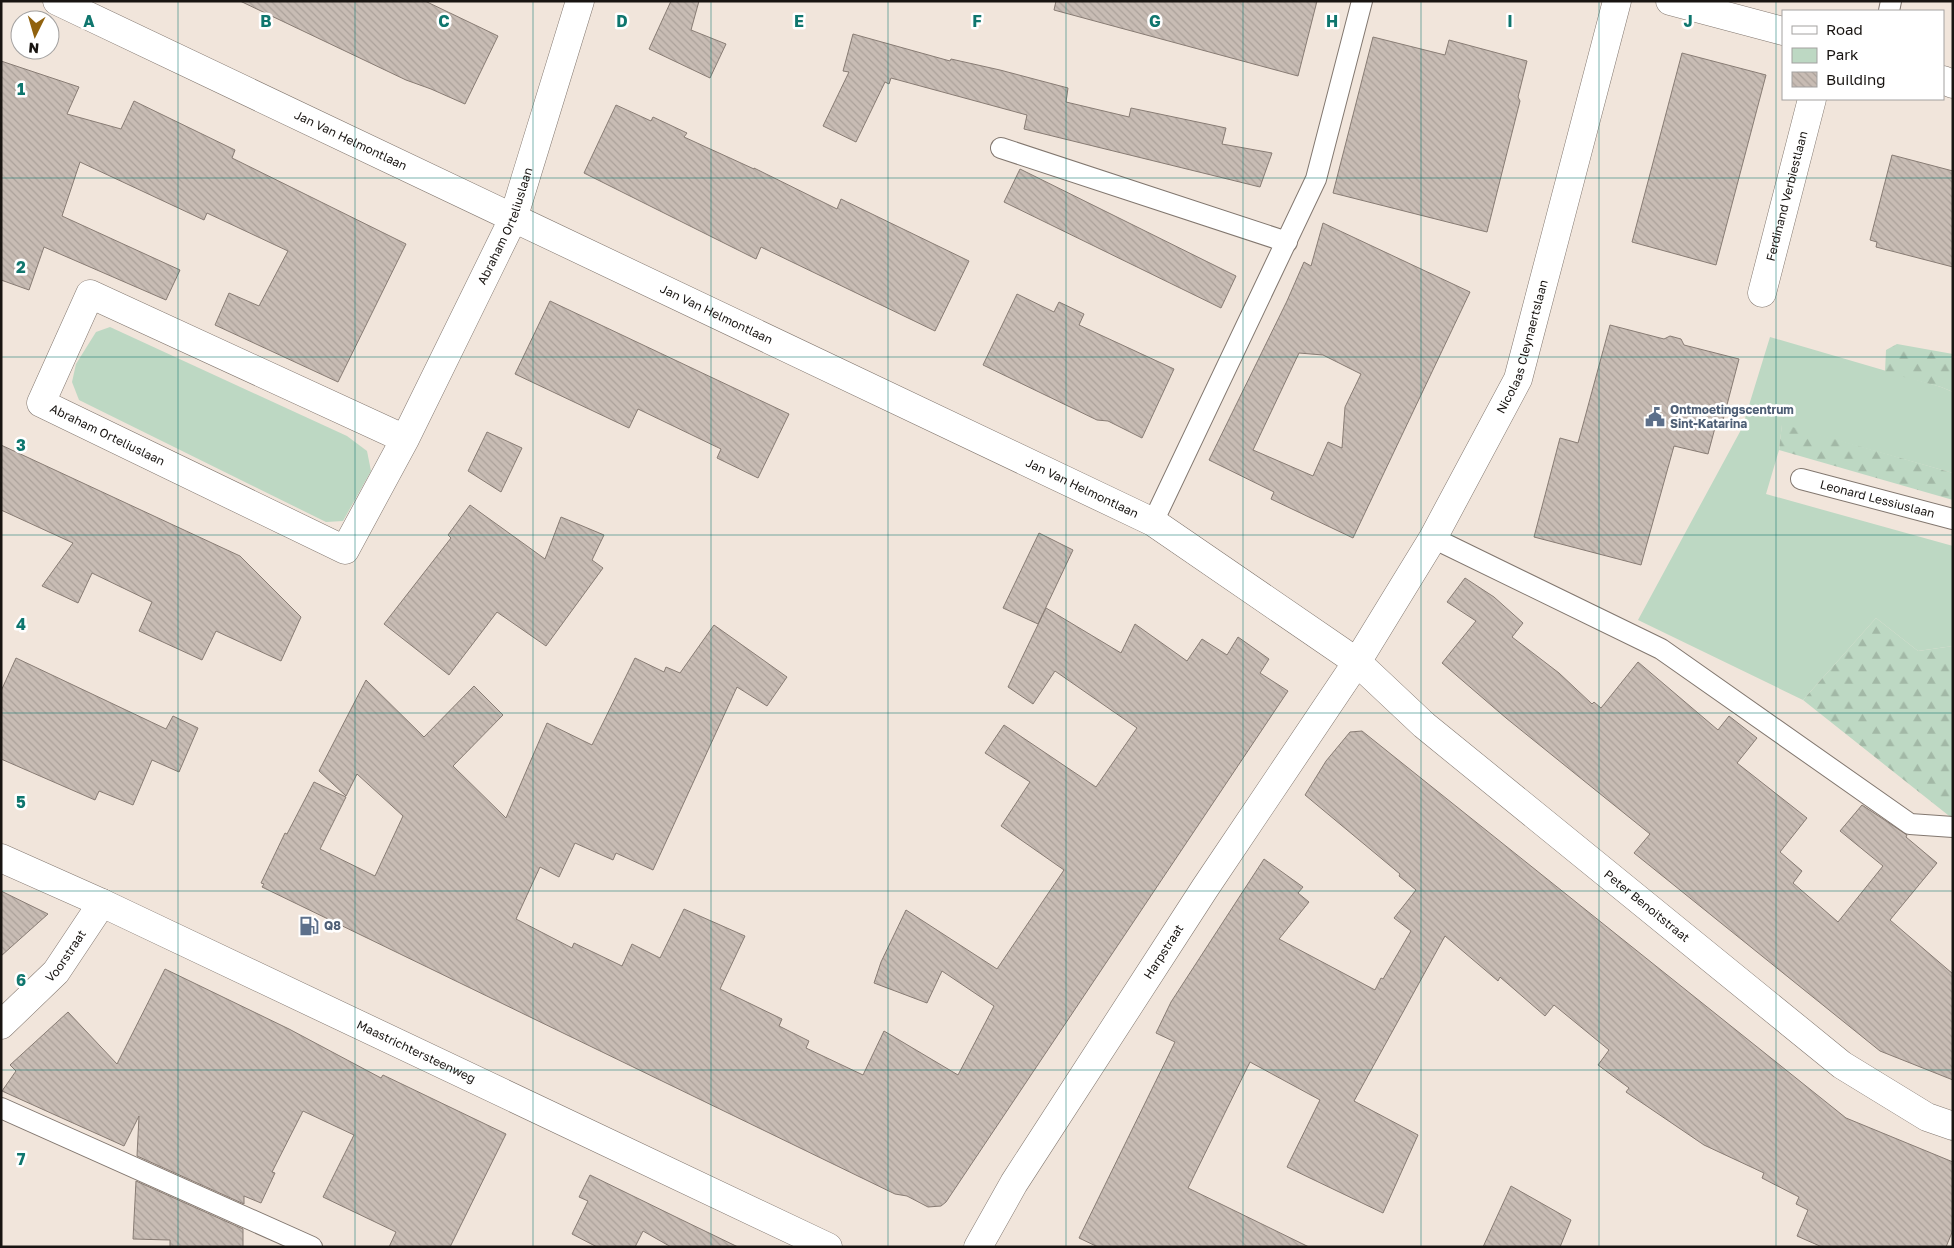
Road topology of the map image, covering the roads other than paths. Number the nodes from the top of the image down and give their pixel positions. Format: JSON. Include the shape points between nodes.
{"nodes":[{"id":1,"x":57,"y":1,"type":"edge"},
{"id":2,"x":580,"y":1,"type":"edge"},
{"id":3,"x":1362,"y":1,"type":"edge"},
{"id":4,"x":1617,"y":1,"type":"edge"},
{"id":5,"x":1670,"y":1,"type":"edge"},
{"id":6,"x":1782,"y":31,"type":"edge"},
{"id":7,"x":1812,"y":100,"type":"edge"},
{"id":8,"x":1001,"y":148,"type":"dead end"},
{"id":9,"x":513,"y":219,"type":"junction"},
{"id":10,"x":1286,"y":242,"type":"junction"},
{"id":11,"x":1762,"y":293,"type":"dead end"},
{"id":12,"x":405,"y":439,"type":"junction"},
{"id":13,"x":1801,"y":479,"type":"dead end"},
{"id":14,"x":1953,"y":520,"type":"edge"},
{"id":15,"x":1153,"y":522,"type":"junction"},
{"id":16,"x":1433,"y":538,"type":"junction"},
{"id":17,"x":1357,"y":662,"type":"junction"},
{"id":18,"x":1953,"y":827,"type":"edge"},
{"id":19,"x":1,"y":858,"type":"edge"},
{"id":20,"x":102,"y":903,"type":"junction"},
{"id":21,"x":1,"y":1026,"type":"edge"},
{"id":22,"x":1,"y":1108,"type":"edge"},
{"id":23,"x":1953,"y":1126,"type":"edge"},
{"id":24,"x":312,"y":1247,"type":"edge"},
{"id":25,"x":828,"y":1247,"type":"edge"},
{"id":26,"x":978,"y":1247,"type":"edge"}],
"edges":[{"from":1,"to":9,"type":"street","name":"Jan Van Helmontlaan"},
{"from":2,"to":9,"type":"street","name":"Abraham Orteliuslaan"},
{"from":3,"to":10,"type":"lane","via":[[1316,179]]},
{"from":4,"to":16,"type":"street","name":"Nicolaas Cleynaertslaan","via":[[1518,380]]},
{"from":5,"to":6,"type":"street"},
{"from":7,"to":11,"type":"street","name":"Ferdinand Verbiestlaan"},
{"from":8,"to":10,"type":"lane"},
{"from":9,"to":12,"type":"street","name":"Abraham Orteliuslaan"},
{"from":9,"to":15,"type":"street","name":"Jan Van Helmontlaan"},
{"from":10,"to":15,"type":"lane"},
{"from":12,"to":12,"type":"street","name":"Abraham Orteliuslaan","via":[[345,550],[41,403],[90,294]]},
{"from":13,"to":14,"type":"lane","name":"Leonard Lessiuslaan"},
{"from":15,"to":17,"type":"street","name":"Jan Van Helmontlaan"},
{"from":16,"to":17,"type":"street","name":"Nicolaas Cleynaertslaan"},
{"from":16,"to":18,"type":"lane","via":[[1661,649],[1910,824]]},
{"from":17,"to":23,"type":"street","name":"Peter Benoitstraat","via":[[1424,725],[1842,1065],[1927,1116]]},
{"from":17,"to":26,"type":"street","name":"Harpstraat","via":[[1014,1183]]},
{"from":19,"to":20,"type":"street","name":"Maastrichtersteenweg"},
{"from":20,"to":21,"type":"street","name":"Voorstraat","via":[[56,972]]},
{"from":20,"to":25,"type":"street","name":"Maastrichtersteenweg"},
{"from":22,"to":24,"type":"lane"}]}
